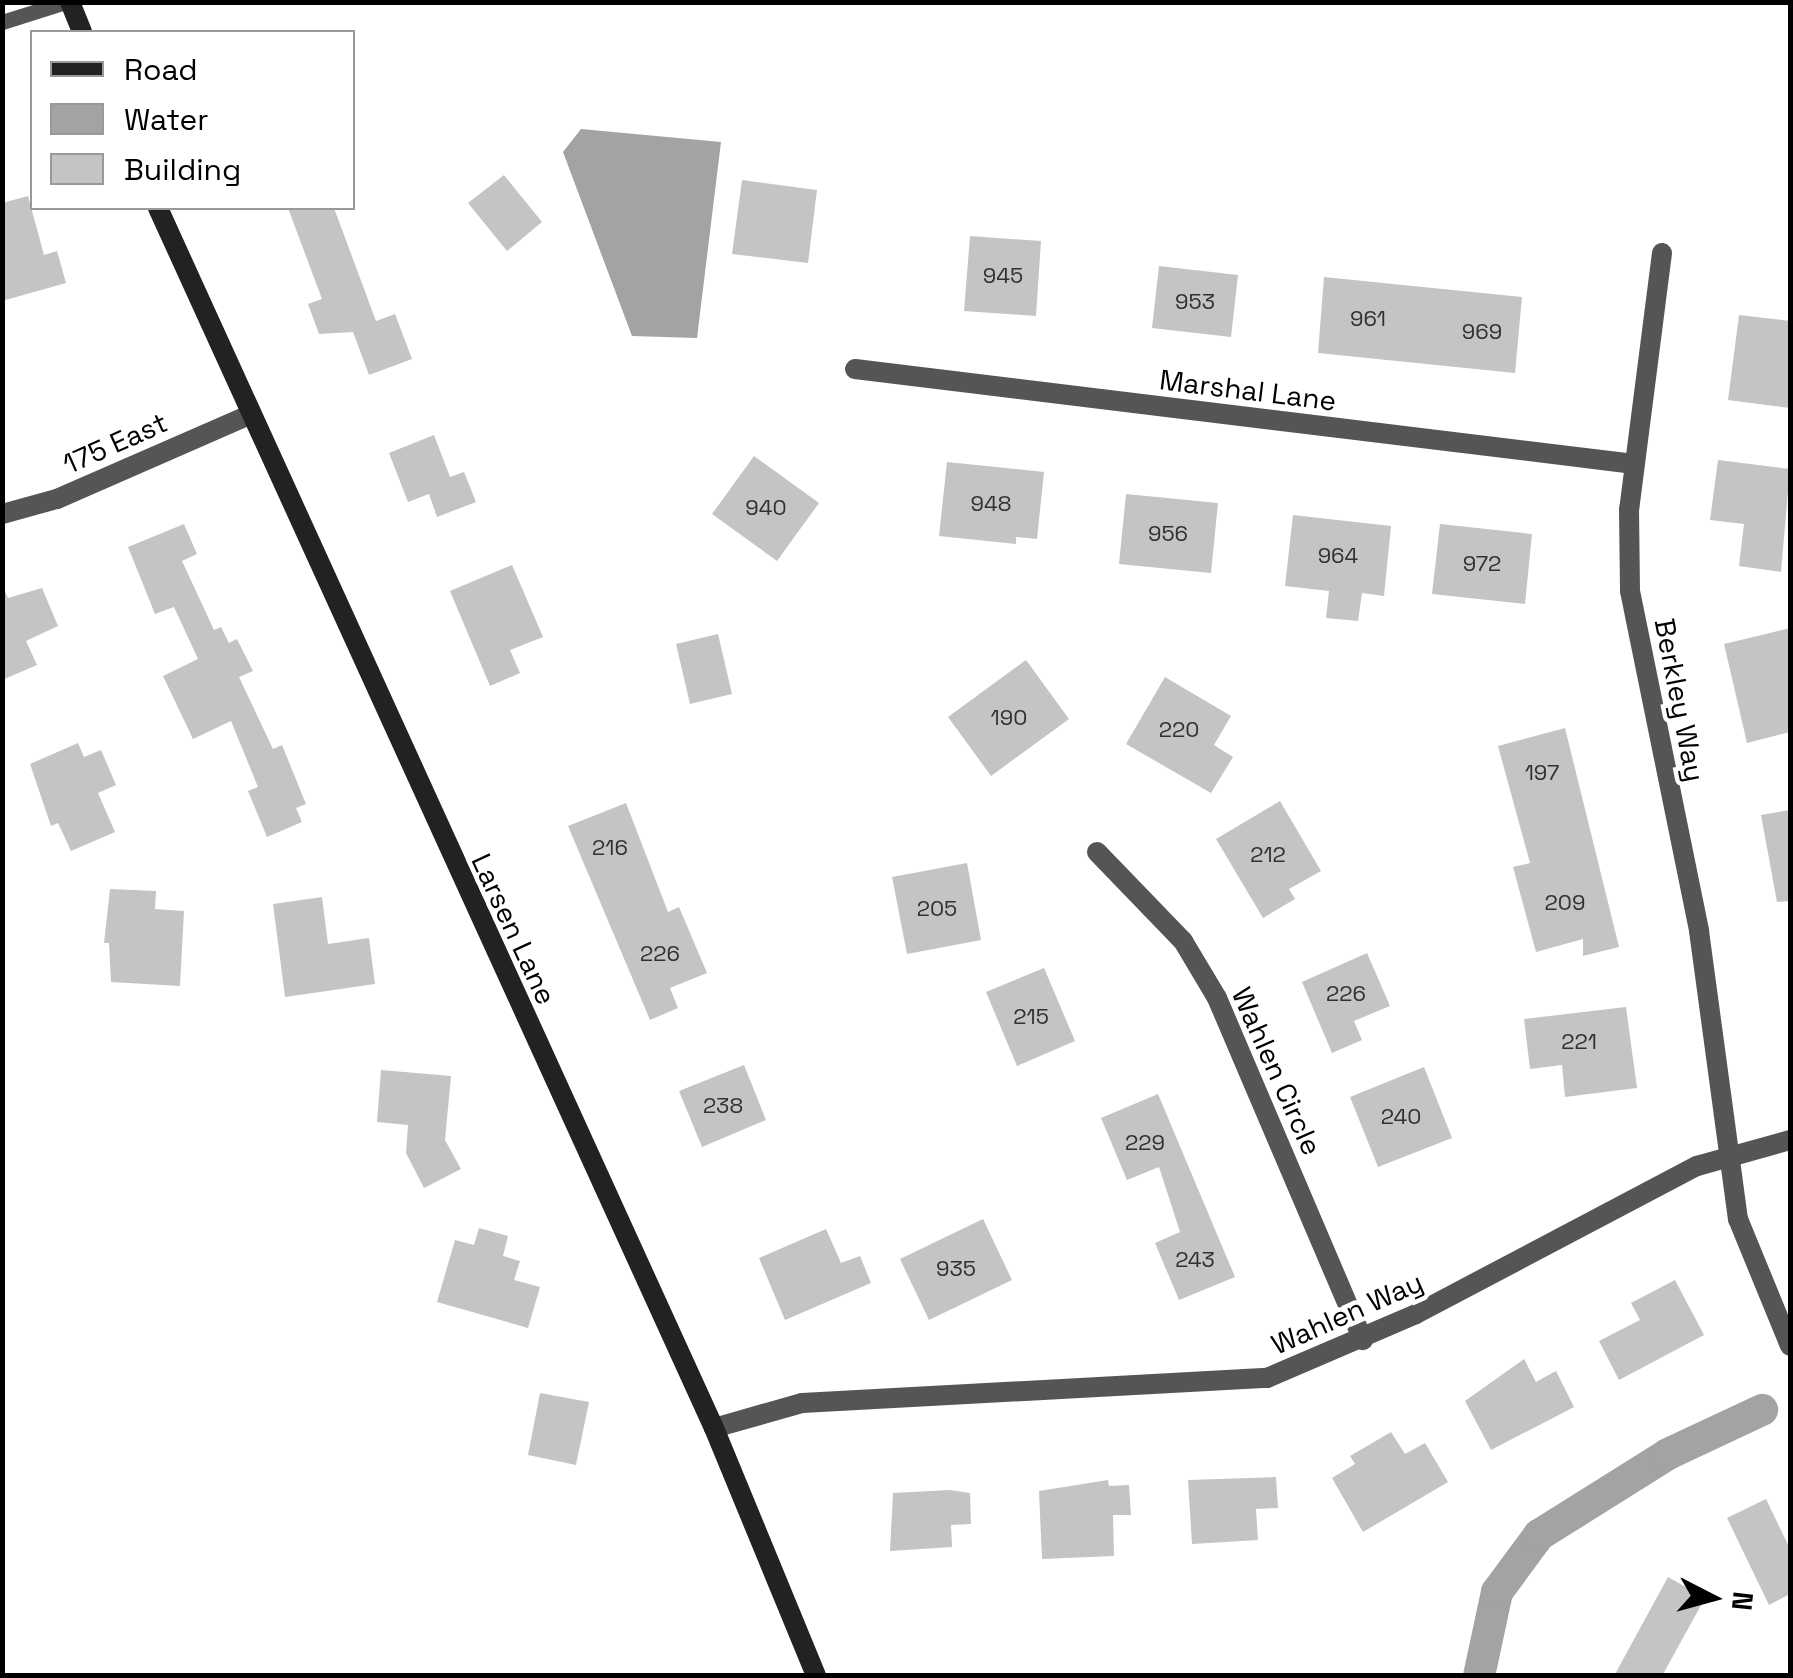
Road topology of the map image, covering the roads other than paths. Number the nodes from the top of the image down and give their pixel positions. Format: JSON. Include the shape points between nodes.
{"nodes":[{"id":1,"x":68,"y":2,"type":"edge"},
{"id":2,"x":2,"y":22,"type":"edge"},
{"id":3,"x":81,"y":30,"type":"edge"},
{"id":4,"x":159,"y":210,"type":"edge"},
{"id":5,"x":1662,"y":253,"type":"dead end"},
{"id":6,"x":855,"y":369,"type":"dead end"},
{"id":7,"x":247,"y":416,"type":"junction"},
{"id":8,"x":1634,"y":464,"type":"junction"},
{"id":9,"x":2,"y":514,"type":"edge"},
{"id":10,"x":1096,"y":852,"type":"dead end"},
{"id":11,"x":1790,"y":1140,"type":"edge"},
{"id":12,"x":1730,"y":1155,"type":"junction"},
{"id":13,"x":1363,"y":1340,"type":"junction"},
{"id":14,"x":1790,"y":1346,"type":"edge"},
{"id":15,"x":714,"y":1428,"type":"junction"},
{"id":16,"x":816,"y":1676,"type":"edge"}],
"edges":[{"from":1,"to":2,"type":"lane"},
{"from":1,"to":3,"type":"main road"},
{"from":4,"to":7,"type":"main road","name":"Larsen Lane"},
{"from":5,"to":8,"type":"street","name":"Berkley Way"},
{"from":6,"to":8,"type":"street","name":"Marshal Lane"},
{"from":7,"to":9,"type":"street","name":"175 East","via":[[57,499]]},
{"from":7,"to":15,"type":"main road","name":"Larsen Lane"},
{"from":8,"to":12,"type":"street","name":"Berkley Way","via":[[1630,590],[1699,932]]},
{"from":10,"to":13,"type":"street","name":"Wahlen Circle","via":[[1184,941],[1217,998]]},
{"from":11,"to":12,"type":"street","name":"Wahlen Way"},
{"from":12,"to":13,"type":"street","name":"Wahlen Way","via":[[1696,1166]]},
{"from":12,"to":14,"type":"street","name":"Berkley Way","via":[[1738,1220]]},
{"from":13,"to":15,"type":"street","name":"Wahlen Way","via":[[1268,1378],[802,1403]]},
{"from":15,"to":16,"type":"main road","name":"Larsen Lane"}]}
